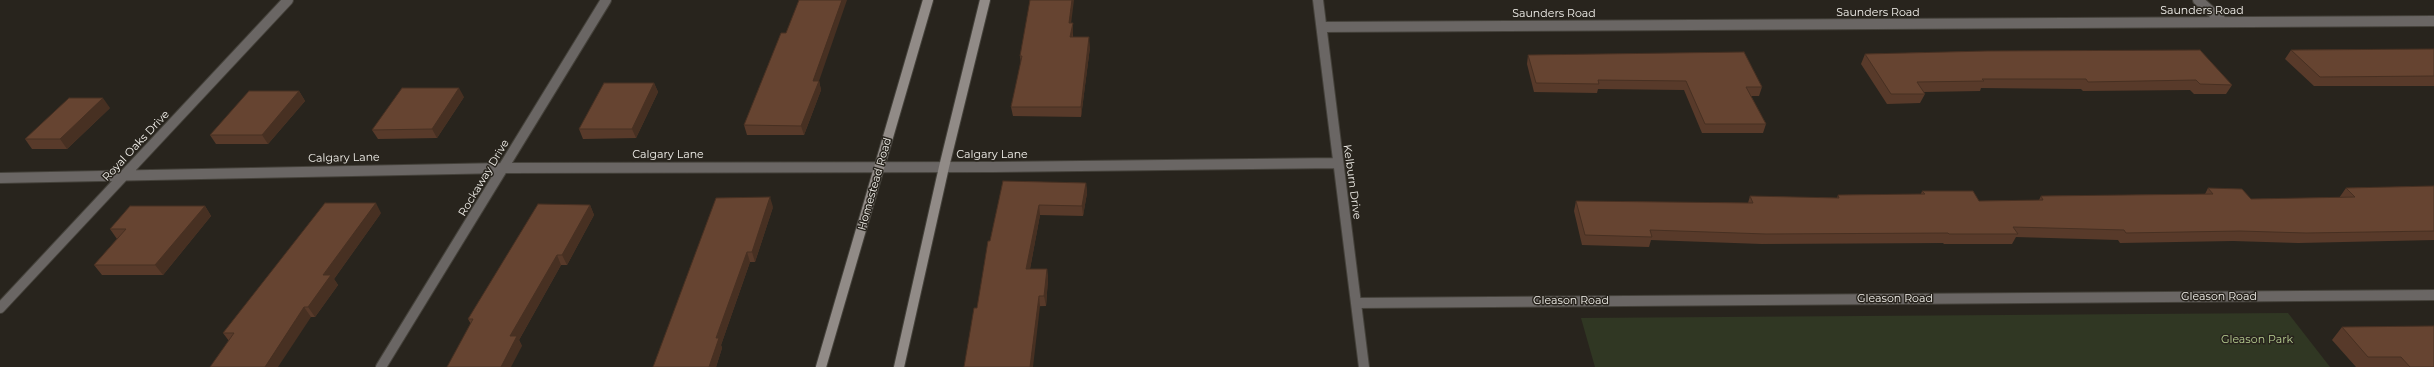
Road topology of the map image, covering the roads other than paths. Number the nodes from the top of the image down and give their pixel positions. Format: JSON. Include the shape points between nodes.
{"nodes":[{"id":1,"x":288,"y":0,"type":"edge"},
{"id":2,"x":606,"y":0,"type":"edge"},
{"id":3,"x":928,"y":0,"type":"edge"},
{"id":4,"x":985,"y":0,"type":"edge"},
{"id":5,"x":1318,"y":0,"type":"edge"},
{"id":6,"x":2198,"y":0,"type":"edge"},
{"id":7,"x":2434,"y":21,"type":"edge"},
{"id":8,"x":2223,"y":22,"type":"junction"},
{"id":9,"x":1322,"y":27,"type":"junction"},
{"id":10,"x":1337,"y":163,"type":"junction"},
{"id":11,"x":880,"y":167,"type":"junction"},
{"id":12,"x":944,"y":167,"type":"junction"},
{"id":13,"x":504,"y":168,"type":"junction"},
{"id":14,"x":125,"y":174,"type":"junction"},
{"id":15,"x":0,"y":178,"type":"edge"},
{"id":16,"x":2434,"y":296,"type":"edge"},
{"id":17,"x":1357,"y":303,"type":"junction"},
{"id":18,"x":0,"y":308,"type":"edge"},
{"id":19,"x":381,"y":367,"type":"edge"},
{"id":20,"x":821,"y":367,"type":"edge"},
{"id":21,"x":899,"y":367,"type":"edge"},
{"id":22,"x":1364,"y":367,"type":"edge"}],
"edges":[{"from":1,"to":14,"type":"street","name":"Royal Oaks Drive"},
{"from":2,"to":13,"type":"street","name":"Rockaway Drive"},
{"from":3,"to":11,"type":"main road","name":"Homestead Road"},
{"from":4,"to":12,"type":"main road"},
{"from":5,"to":9,"type":"street","name":"Kelburn Drive"},
{"from":6,"to":8,"type":"street"},
{"from":7,"to":8,"type":"street","name":"Saunders Road"},
{"from":8,"to":9,"type":"street","name":"Saunders Road"},
{"from":9,"to":10,"type":"street","name":"Kelburn Drive"},
{"from":10,"to":12,"type":"street","name":"Calgary Lane"},
{"from":10,"to":17,"type":"street","name":"Kelburn Drive"},
{"from":11,"to":12,"type":"street","name":"Calgary Lane"},
{"from":11,"to":13,"type":"street","name":"Calgary Lane"},
{"from":11,"to":20,"type":"main road","name":"Homestead Road"},
{"from":12,"to":21,"type":"main road"},
{"from":13,"to":14,"type":"street","name":"Calgary Lane"},
{"from":13,"to":19,"type":"street","name":"Rockaway Drive"},
{"from":14,"to":15,"type":"street","name":"Calgary Lane"},
{"from":14,"to":18,"type":"street","name":"Royal Oaks Drive"},
{"from":16,"to":17,"type":"street","name":"Gleason Road"},
{"from":17,"to":22,"type":"street","name":"Kelburn Drive"}]}
